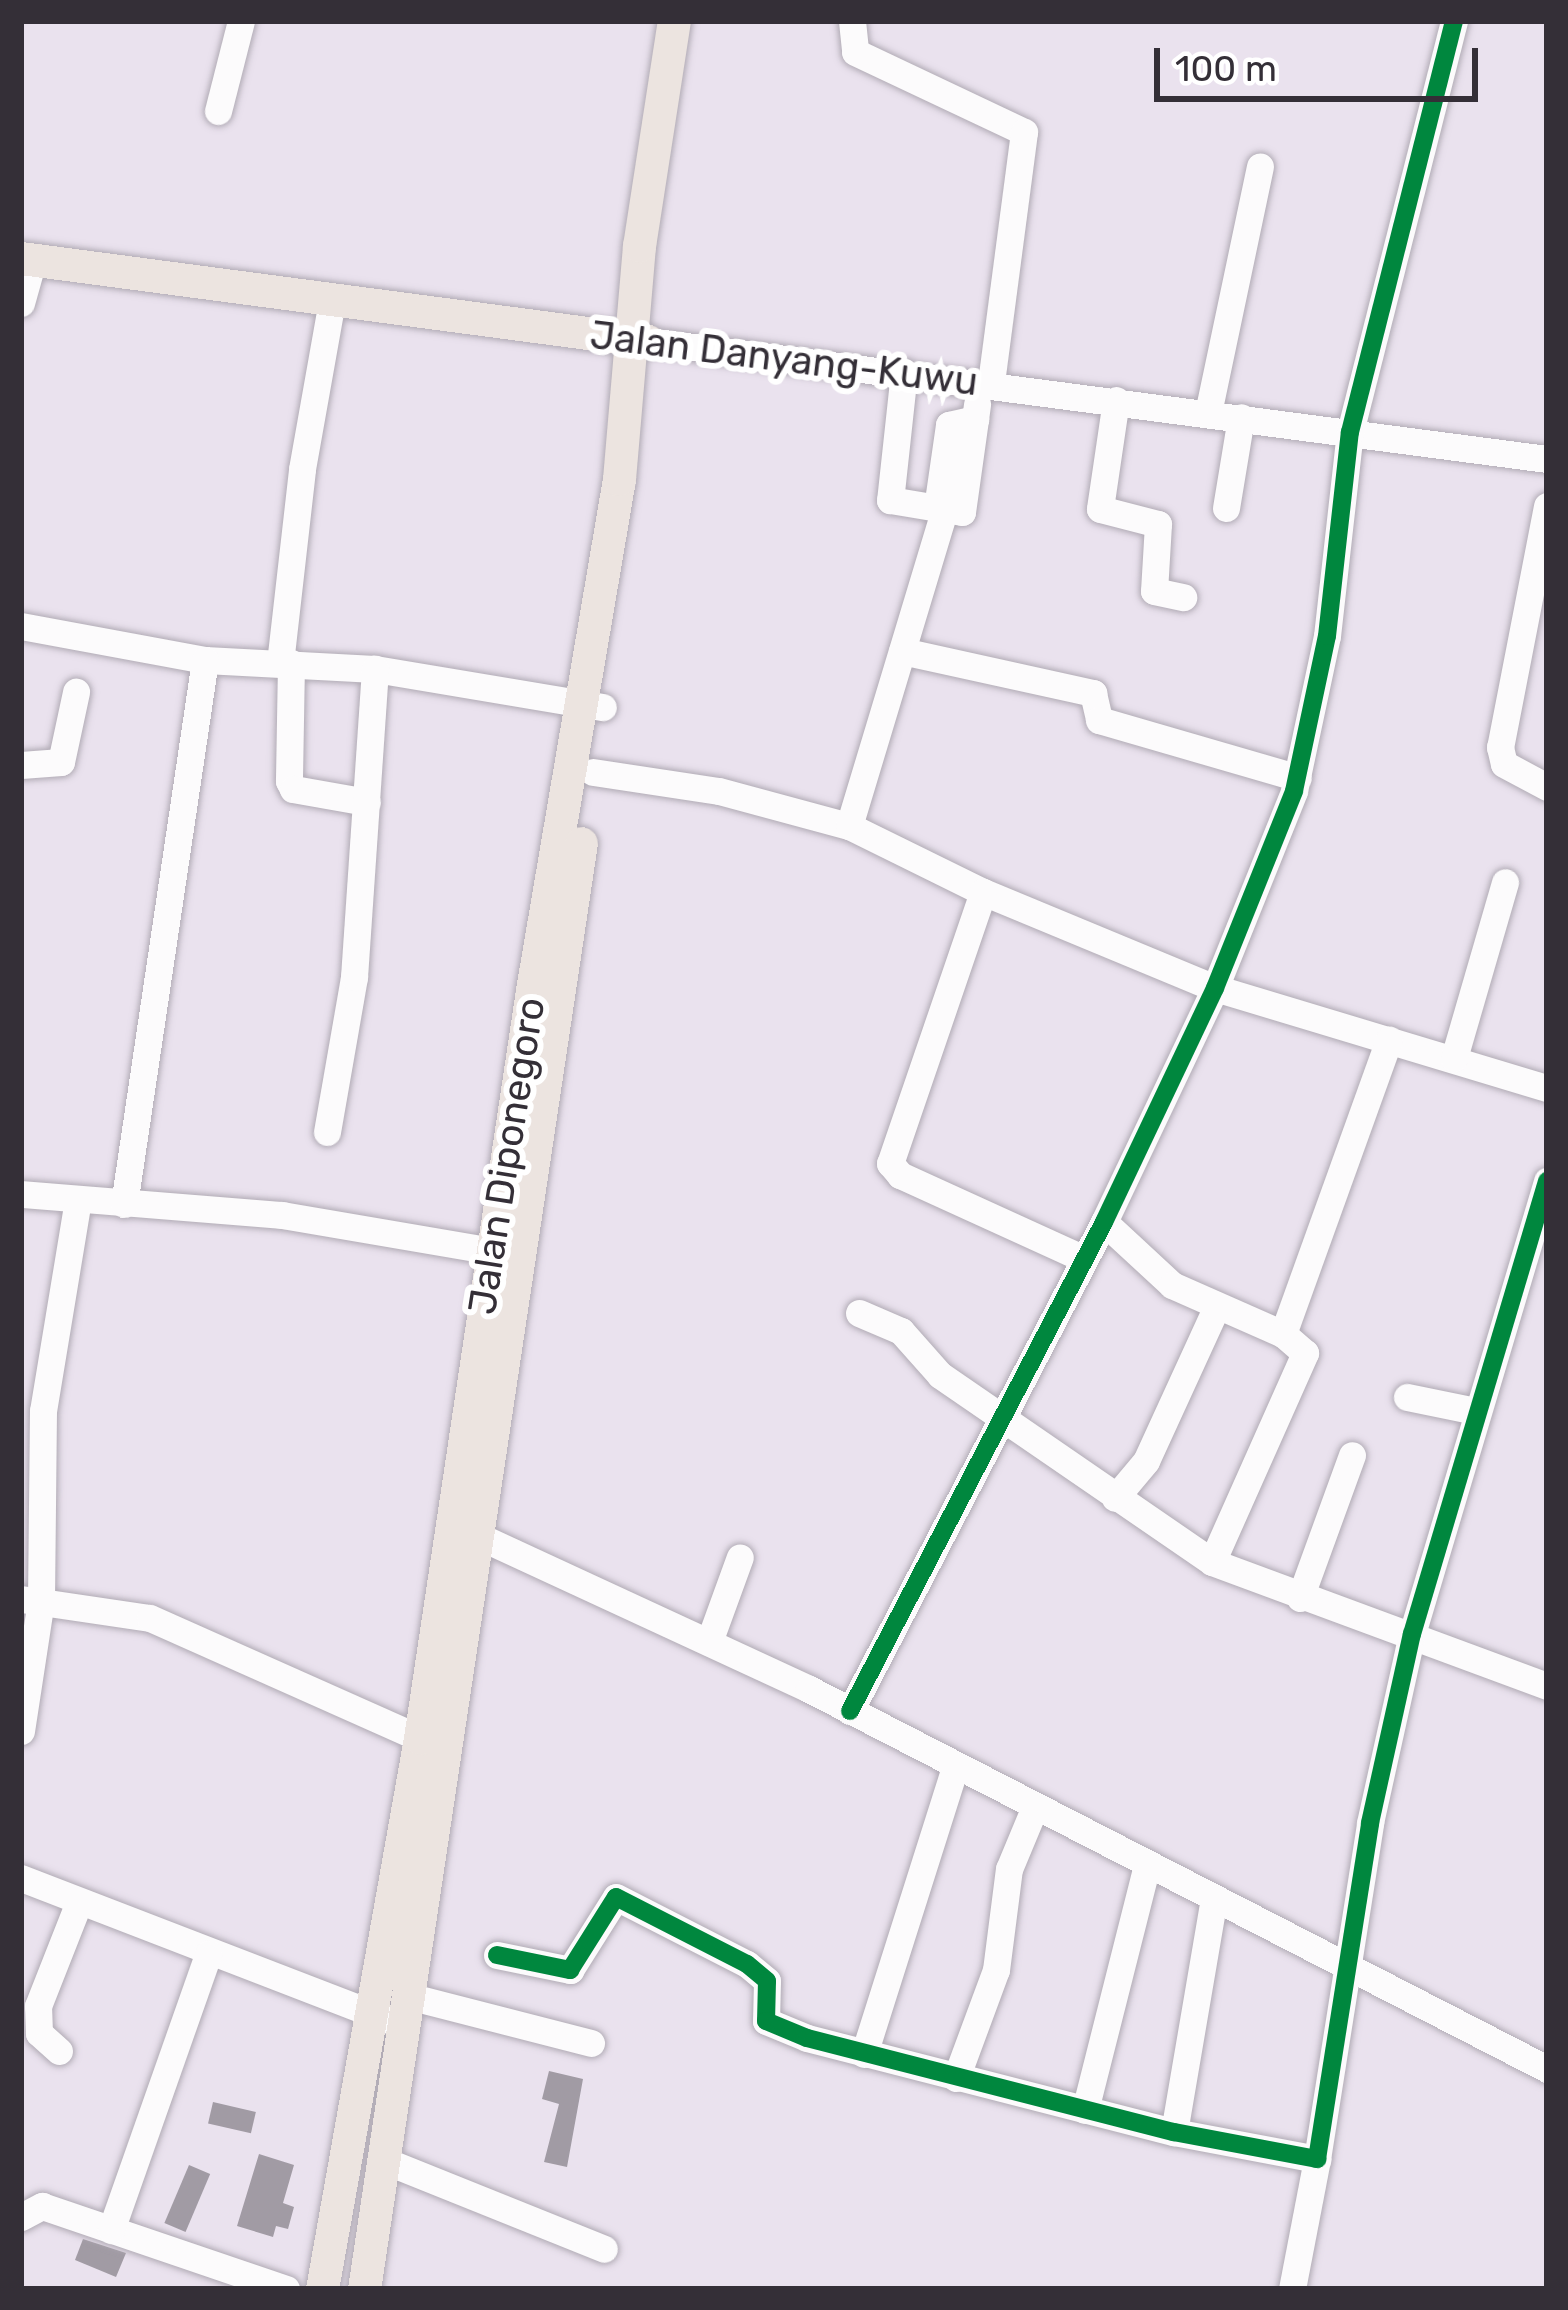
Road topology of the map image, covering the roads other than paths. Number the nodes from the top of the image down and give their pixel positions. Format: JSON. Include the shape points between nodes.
{"nodes":[{"id":1,"x":242,"y":21,"type":"edge"},
{"id":2,"x":852,"y":21,"type":"edge"},
{"id":3,"x":1454,"y":21,"type":"edge"},
{"id":4,"x":679,"y":23,"type":"edge"},
{"id":5,"x":218,"y":111,"type":"dead end"},
{"id":6,"x":1260,"y":166,"type":"dead end"},
{"id":7,"x":27,"y":259,"type":"edge"},
{"id":8,"x":332,"y":300,"type":"junction"},
{"id":9,"x":21,"y":303,"type":"edge"},
{"id":10,"x":639,"y":341,"type":"junction"},
{"id":11,"x":904,"y":372,"type":"junction"},
{"id":12,"x":985,"y":383,"type":"junction"},
{"id":13,"x":1116,"y":400,"type":"junction"},
{"id":14,"x":1208,"y":413,"type":"junction"},
{"id":15,"x":1241,"y":417,"type":"junction"},
{"id":16,"x":1349,"y":432,"type":"junction"},
{"id":17,"x":1547,"y":459,"type":"edge"},
{"id":18,"x":1547,"y":506,"type":"edge"},
{"id":19,"x":1226,"y":508,"type":"dead end"},
{"id":20,"x":956,"y":511,"type":"junction"},
{"id":21,"x":1183,"y":597,"type":"dead end"},
{"id":22,"x":21,"y":626,"type":"edge"},
{"id":23,"x":902,"y":651,"type":"junction"},
{"id":24,"x":205,"y":660,"type":"junction"},
{"id":25,"x":286,"y":663,"type":"junction"},
{"id":26,"x":375,"y":669,"type":"junction"},
{"id":27,"x":76,"y":692,"type":"dead end"},
{"id":28,"x":593,"y":705,"type":"junction"},
{"id":29,"x":21,"y":765,"type":"edge"},
{"id":30,"x":592,"y":772,"type":"junction"},
{"id":31,"x":1298,"y":778,"type":"junction"},
{"id":32,"x":1547,"y":787,"type":"edge"},
{"id":33,"x":368,"y":802,"type":"junction"},
{"id":34,"x":848,"y":826,"type":"junction"},
{"id":35,"x":1505,"y":882,"type":"dead end"},
{"id":36,"x":983,"y":892,"type":"junction"},
{"id":37,"x":1215,"y":988,"type":"junction"},
{"id":38,"x":1389,"y":1039,"type":"junction"},
{"id":39,"x":1454,"y":1058,"type":"junction"},
{"id":40,"x":1547,"y":1088,"type":"edge"},
{"id":41,"x":327,"y":1132,"type":"dead end"},
{"id":42,"x":1547,"y":1180,"type":"edge"},
{"id":43,"x":21,"y":1194,"type":"edge"},
{"id":44,"x":78,"y":1200,"type":"junction"},
{"id":45,"x":124,"y":1204,"type":"junction"},
{"id":46,"x":1104,"y":1222,"type":"junction"},
{"id":47,"x":505,"y":1253,"type":"junction"},
{"id":48,"x":1084,"y":1259,"type":"junction"},
{"id":49,"x":1216,"y":1309,"type":"junction"},
{"id":50,"x":859,"y":1313,"type":"dead end"},
{"id":51,"x":1282,"y":1334,"type":"junction"},
{"id":52,"x":1305,"y":1353,"type":"junction"},
{"id":53,"x":1331,"y":1367,"type":"dead end"},
{"id":54,"x":1407,"y":1397,"type":"dead end"},
{"id":55,"x":1474,"y":1411,"type":"junction"},
{"id":56,"x":1000,"y":1418,"type":"junction"},
{"id":57,"x":1352,"y":1455,"type":"dead end"},
{"id":58,"x":1115,"y":1498,"type":"junction"},
{"id":59,"x":465,"y":1529,"type":"junction"},
{"id":60,"x":740,"y":1557,"type":"dead end"},
{"id":61,"x":1212,"y":1562,"type":"junction"},
{"id":62,"x":1300,"y":1598,"type":"junction"},
{"id":63,"x":31,"y":1600,"type":"edge"},
{"id":64,"x":1412,"y":1634,"type":"junction"},
{"id":65,"x":709,"y":1642,"type":"junction"},
{"id":66,"x":1547,"y":1686,"type":"edge"},
{"id":67,"x":850,"y":1711,"type":"junction"},
{"id":68,"x":21,"y":1731,"type":"edge"},
{"id":69,"x":420,"y":1738,"type":"junction"},
{"id":70,"x":955,"y":1767,"type":"junction"},
{"id":71,"x":1034,"y":1809,"type":"junction"},
{"id":72,"x":1146,"y":1868,"type":"junction"},
{"id":73,"x":21,"y":1878,"type":"edge"},
{"id":74,"x":79,"y":1902,"type":"junction"},
{"id":75,"x":1213,"y":1903,"type":"junction"},
{"id":76,"x":208,"y":1954,"type":"junction"},
{"id":77,"x":497,"y":1955,"type":"dead end"},
{"id":78,"x":1351,"y":1970,"type":"junction"},
{"id":79,"x":406,"y":2011,"type":"junction"},
{"id":80,"x":367,"y":2012,"type":"junction"},
{"id":81,"x":40,"y":2037,"type":"edge"},
{"id":82,"x":591,"y":2043,"type":"dead end"},
{"id":83,"x":865,"y":2054,"type":"junction"},
{"id":84,"x":1547,"y":2069,"type":"edge"},
{"id":85,"x":956,"y":2078,"type":"junction"},
{"id":86,"x":1085,"y":2110,"type":"junction"},
{"id":87,"x":1174,"y":2132,"type":"junction"},
{"id":88,"x":383,"y":2159,"type":"junction"},
{"id":89,"x":1317,"y":2159,"type":"junction"},
{"id":90,"x":21,"y":2217,"type":"edge"},
{"id":91,"x":111,"y":2230,"type":"junction"},
{"id":92,"x":604,"y":2249,"type":"dead end"},
{"id":93,"x":286,"y":2289,"type":"edge"},
{"id":94,"x":322,"y":2289,"type":"edge"},
{"id":95,"x":364,"y":2289,"type":"edge"},
{"id":96,"x":1292,"y":2289,"type":"edge"}],
"edges":[{"from":1,"to":5,"type":"street"},
{"from":2,"to":12,"type":"street","via":[[856,52],[1024,132]]},
{"from":3,"to":16,"type":"street"},
{"from":4,"to":10,"type":"main road","name":"Jalan Diponegoro"},
{"from":6,"to":14,"type":"street"},
{"from":7,"to":8,"type":"main road","name":"Jalan Danyang-Kuwu"},
{"from":7,"to":9,"type":"street"},
{"from":8,"to":10,"type":"main road","name":"Jalan Danyang-Kuwu"},
{"from":8,"to":25,"type":"street","via":[[302,469]]},
{"from":10,"to":11,"type":"street","name":"Jalan Danyang-Kuwu"},
{"from":10,"to":28,"type":"main road","name":"Jalan Diponegoro"},
{"from":11,"to":12,"type":"street","name":"Jalan Danyang-Kuwu"},
{"from":11,"to":20,"type":"street","via":[[890,500]]},
{"from":12,"to":13,"type":"street","name":"Jalan Danyang-Kuwu"},
{"from":12,"to":20,"type":"street","via":[[975,419],[949,425]]},
{"from":13,"to":14,"type":"street","name":"Jalan Danyang-Kuwu"},
{"from":13,"to":21,"type":"street","via":[[1100,509],[1159,524],[1154,591]]},
{"from":14,"to":15,"type":"street","name":"Jalan Danyang-Kuwu"},
{"from":15,"to":16,"type":"street","name":"Jalan Danyang-Kuwu"},
{"from":15,"to":19,"type":"street"},
{"from":16,"to":17,"type":"street","name":"Jalan Danyang-Kuwu"},
{"from":16,"to":31,"type":"street","via":[[1327,636]]},
{"from":18,"to":32,"type":"street","via":[[1500,747],[1513,772]]},
{"from":20,"to":23,"type":"street"},
{"from":22,"to":24,"type":"street"},
{"from":23,"to":31,"type":"street","via":[[1093,693],[1099,720]]},
{"from":23,"to":34,"type":"street"},
{"from":24,"to":25,"type":"street"},
{"from":24,"to":45,"type":"street"},
{"from":25,"to":26,"type":"street"},
{"from":25,"to":33,"type":"street","via":[[293,789]]},
{"from":26,"to":28,"type":"street"},
{"from":26,"to":33,"type":"street"},
{"from":27,"to":29,"type":"street","via":[[61,762]]},
{"from":28,"to":30,"type":"main road","name":"Jalan Diponegoro"},
{"from":28,"to":47,"type":"main road","name":"Jalan Diponegoro"},
{"from":30,"to":34,"type":"street","via":[[719,791]]},
{"from":30,"to":47,"type":"main road","name":"Jalan Diponegoro"},
{"from":31,"to":37,"type":"street"},
{"from":33,"to":41,"type":"street","via":[[354,976]]},
{"from":34,"to":36,"type":"street"},
{"from":35,"to":39,"type":"street"},
{"from":36,"to":37,"type":"street"},
{"from":36,"to":48,"type":"street","via":[[890,1163],[900,1175]]},
{"from":37,"to":38,"type":"street"},
{"from":37,"to":46,"type":"street"},
{"from":38,"to":39,"type":"street"},
{"from":38,"to":51,"type":"street"},
{"from":39,"to":40,"type":"street"},
{"from":42,"to":55,"type":"street"},
{"from":43,"to":44,"type":"street"},
{"from":44,"to":45,"type":"street"},
{"from":44,"to":63,"type":"street","via":[[43,1411]]},
{"from":45,"to":47,"type":"street","via":[[282,1215]]},
{"from":46,"to":48,"type":"street"},
{"from":46,"to":49,"type":"street","via":[[1172,1286]]},
{"from":47,"to":59,"type":"main road","name":"Jalan Diponegoro"},
{"from":48,"to":56,"type":"street"},
{"from":49,"to":51,"type":"street"},
{"from":49,"to":58,"type":"street","via":[[1146,1462]]},
{"from":50,"to":56,"type":"street","via":[[901,1331],[940,1375]]},
{"from":51,"to":52,"type":"street"},
{"from":52,"to":53,"type":"street"},
{"from":52,"to":61,"type":"street"},
{"from":54,"to":55,"type":"street"},
{"from":55,"to":64,"type":"street"},
{"from":56,"to":58,"type":"street"},
{"from":56,"to":67,"type":"street"},
{"from":57,"to":62,"type":"street"},
{"from":58,"to":61,"type":"street"},
{"from":59,"to":65,"type":"street"},
{"from":59,"to":69,"type":"main road","name":"Jalan Diponegoro"},
{"from":59,"to":79,"type":"main road","name":"Jalan Diponegoro"},
{"from":60,"to":65,"type":"street"},
{"from":61,"to":62,"type":"street"},
{"from":62,"to":64,"type":"street"},
{"from":63,"to":68,"type":"street"},
{"from":63,"to":69,"type":"street","via":[[150,1618]]},
{"from":64,"to":66,"type":"street"},
{"from":64,"to":78,"type":"street","via":[[1370,1823]]},
{"from":65,"to":67,"type":"street"},
{"from":67,"to":70,"type":"street"},
{"from":69,"to":80,"type":"main road","name":"Jalan Diponegoro"},
{"from":70,"to":71,"type":"street"},
{"from":70,"to":83,"type":"street"},
{"from":71,"to":72,"type":"street"},
{"from":71,"to":85,"type":"street","via":[[1009,1870],[997,1970]]},
{"from":72,"to":75,"type":"street"},
{"from":72,"to":86,"type":"street"},
{"from":73,"to":74,"type":"street"},
{"from":74,"to":76,"type":"street"},
{"from":74,"to":81,"type":"street","via":[[38,2006]]},
{"from":75,"to":78,"type":"street"},
{"from":75,"to":87,"type":"street"},
{"from":76,"to":80,"type":"street"},
{"from":76,"to":91,"type":"street"},
{"from":77,"to":83,"type":"street","via":[[571,1970],[616,1897],[765,1977],[768,2023]]},
{"from":78,"to":84,"type":"street"},
{"from":78,"to":89,"type":"street"},
{"from":79,"to":80,"type":"street"},
{"from":79,"to":82,"type":"street"},
{"from":79,"to":88,"type":"main road","name":"Jalan Diponegoro"},
{"from":80,"to":94,"type":"main road","name":"Jalan Diponegoro"},
{"from":83,"to":85,"type":"street"},
{"from":85,"to":86,"type":"street"},
{"from":86,"to":87,"type":"street"},
{"from":87,"to":89,"type":"street"},
{"from":88,"to":92,"type":"street"},
{"from":88,"to":95,"type":"main road","name":"Jalan Diponegoro"},
{"from":89,"to":96,"type":"street"},
{"from":90,"to":91,"type":"street","via":[[42,2206]]},
{"from":91,"to":93,"type":"street"}]}
